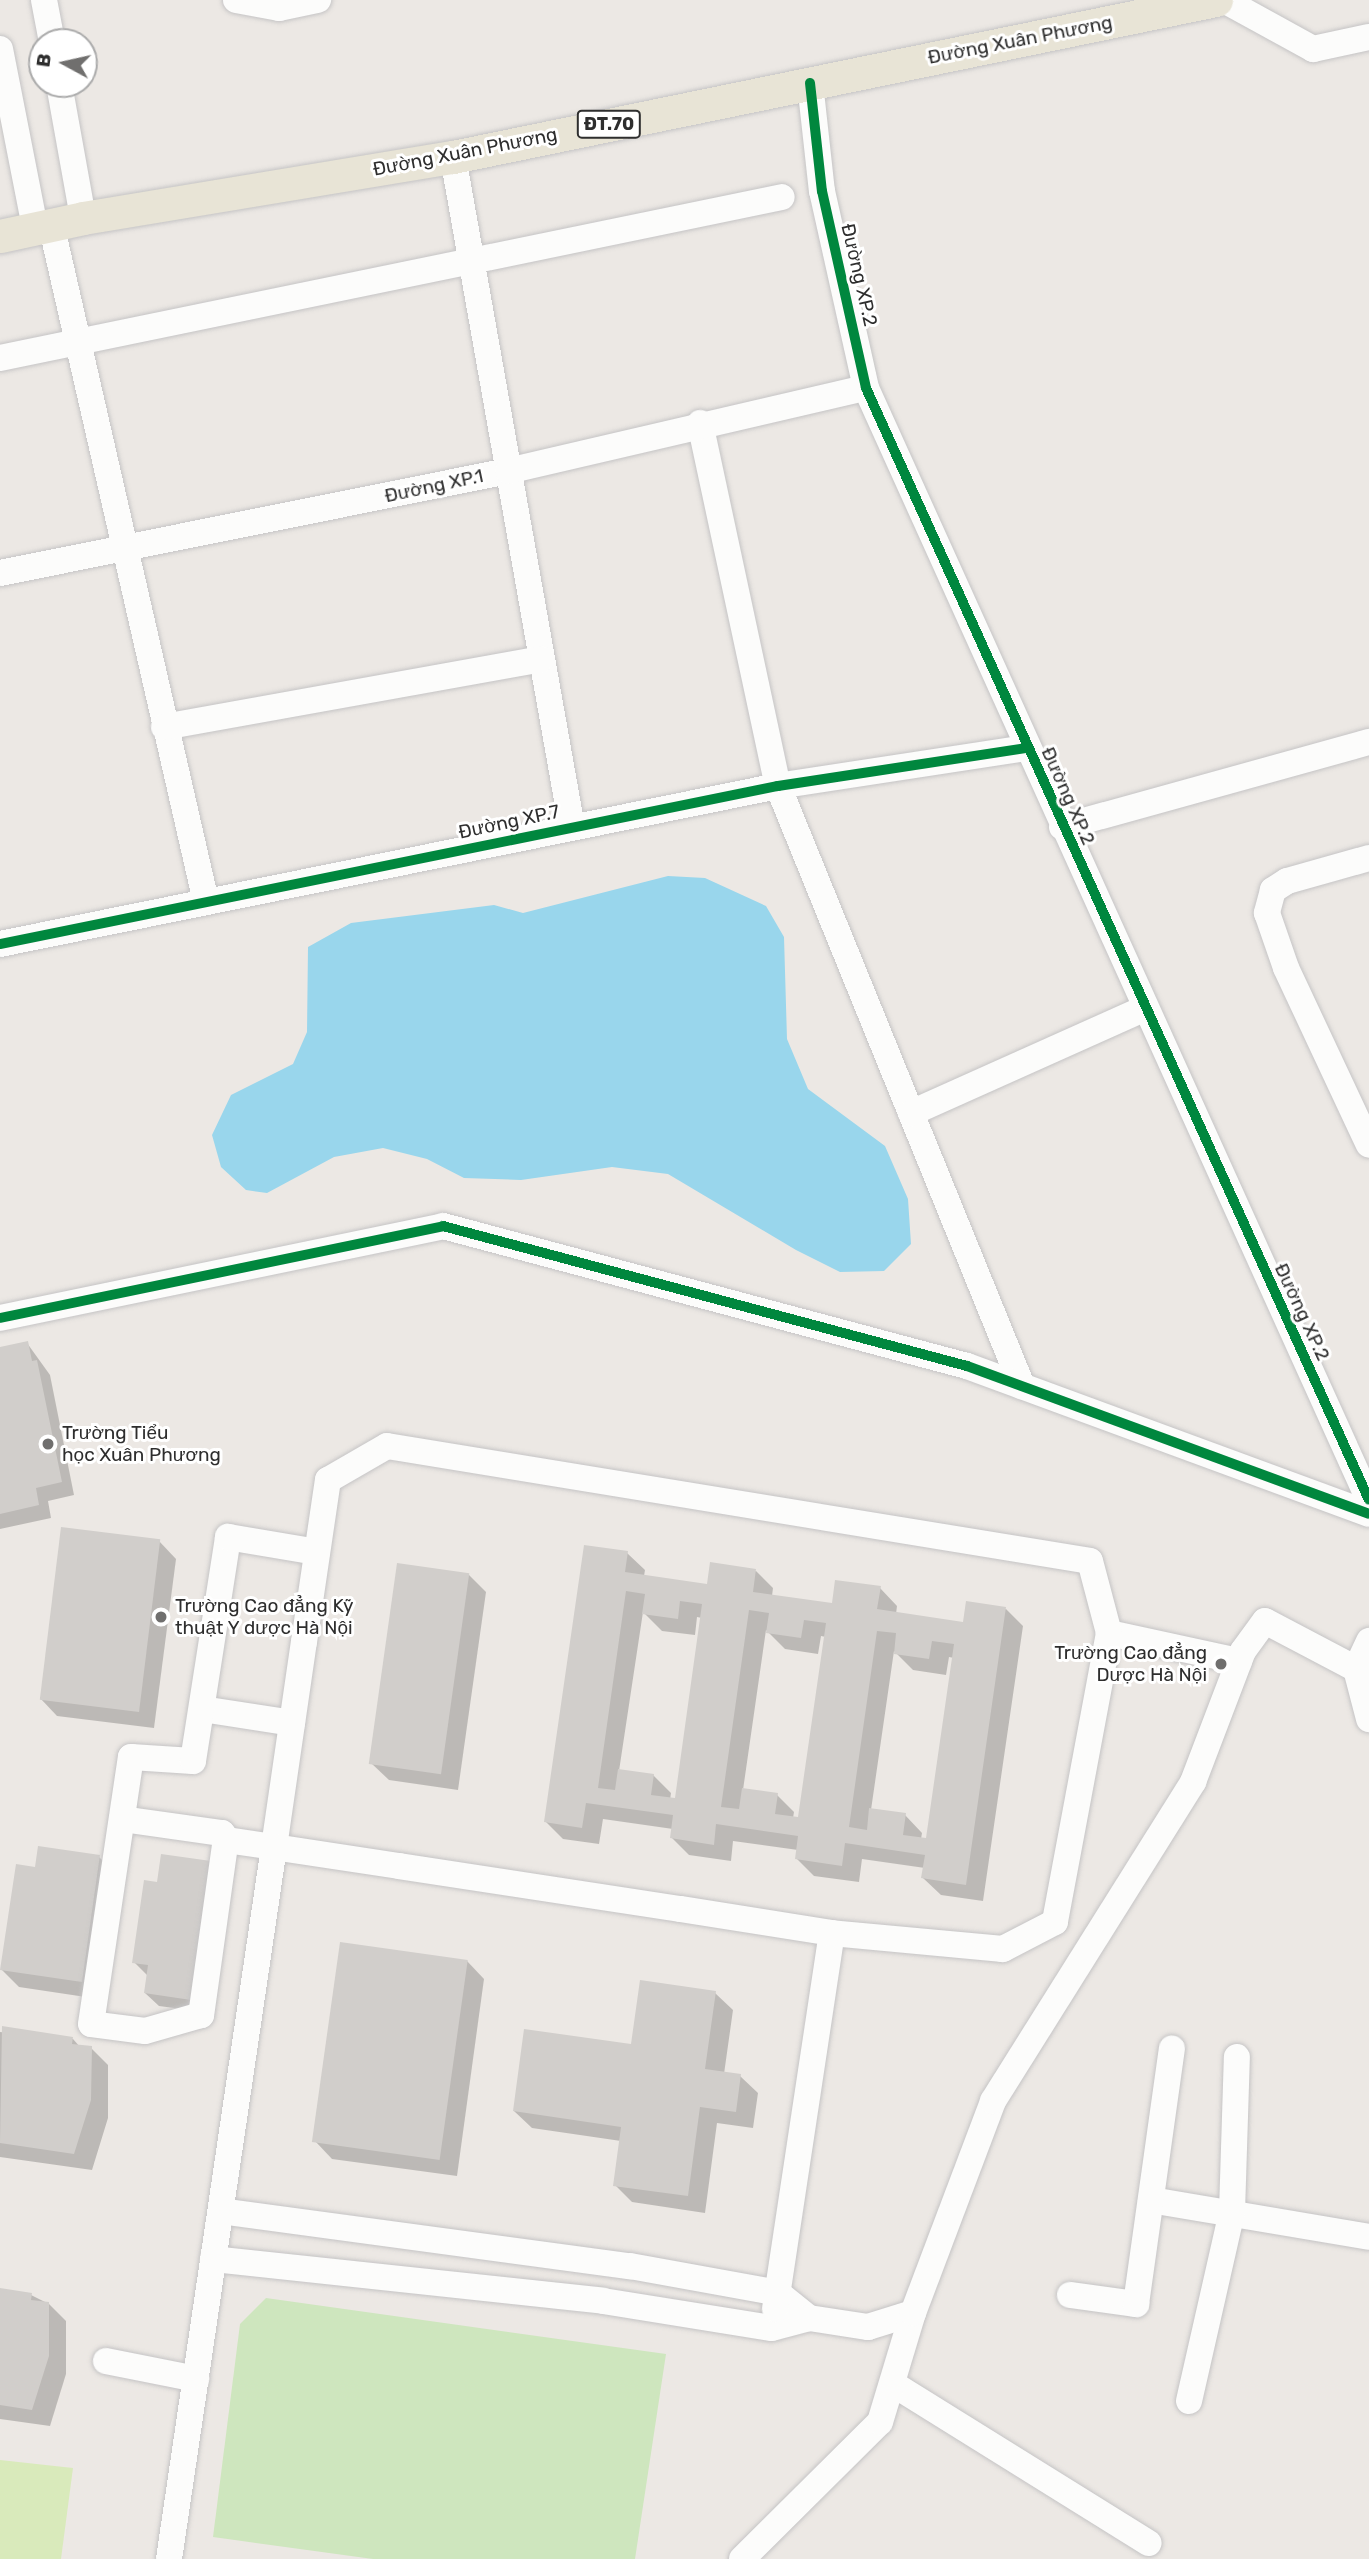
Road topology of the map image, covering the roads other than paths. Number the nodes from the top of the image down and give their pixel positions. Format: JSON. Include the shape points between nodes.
{"nodes":[{"id":1,"x":44,"y":0,"type":"edge"},
{"id":2,"x":236,"y":0,"type":"edge"},
{"id":3,"x":318,"y":0,"type":"edge"},
{"id":4,"x":1216,"y":0,"type":"edge"},
{"id":5,"x":1224,"y":0,"type":"edge"},
{"id":6,"x":1160,"y":6,"type":"edge"},
{"id":7,"x":49,"y":28,"type":"edge"},
{"id":8,"x":1369,"y":37,"type":"edge"},
{"id":9,"x":0,"y":49,"type":"edge"},
{"id":10,"x":810,"y":83,"type":"junction"},
{"id":11,"x":59,"y":98,"type":"edge"},
{"id":12,"x":453,"y":157,"type":"junction"},
{"id":13,"x":782,"y":197,"type":"dead end"},
{"id":14,"x":56,"y":223,"type":"junction"},
{"id":15,"x":0,"y":236,"type":"edge"},
{"id":16,"x":471,"y":264,"type":"junction"},
{"id":17,"x":77,"y":344,"type":"junction"},
{"id":18,"x":0,"y":358,"type":"edge"},
{"id":19,"x":866,"y":388,"type":"junction"},
{"id":20,"x":700,"y":423,"type":"junction"},
{"id":21,"x":508,"y":471,"type":"junction"},
{"id":22,"x":122,"y":550,"type":"junction"},
{"id":23,"x":0,"y":573,"type":"edge"},
{"id":24,"x":541,"y":659,"type":"junction"},
{"id":25,"x":164,"y":727,"type":"junction"},
{"id":26,"x":1369,"y":742,"type":"edge"},
{"id":27,"x":1027,"y":748,"type":"junction"},
{"id":28,"x":778,"y":786,"type":"junction"},
{"id":29,"x":1062,"y":827,"type":"junction"},
{"id":30,"x":572,"y":828,"type":"junction"},
{"id":31,"x":1369,"y":858,"type":"edge"},
{"id":32,"x":206,"y":902,"type":"junction"},
{"id":33,"x":0,"y":944,"type":"edge"},
{"id":34,"x":1143,"y":1009,"type":"junction"},
{"id":35,"x":911,"y":1113,"type":"junction"},
{"id":36,"x":1369,"y":1145,"type":"edge"},
{"id":37,"x":0,"y":1318,"type":"edge"},
{"id":38,"x":1022,"y":1386,"type":"junction"},
{"id":39,"x":1369,"y":1500,"type":"edge"},
{"id":40,"x":1369,"y":1514,"type":"edge"},
{"id":41,"x":317,"y":1552,"type":"junction"},
{"id":42,"x":1109,"y":1633,"type":"junction"},
{"id":43,"x":1369,"y":1641,"type":"edge"},
{"id":44,"x":1228,"y":1658,"type":"junction"},
{"id":45,"x":1356,"y":1669,"type":"junction"},
{"id":46,"x":202,"y":1709,"type":"junction"},
{"id":47,"x":1369,"y":1719,"type":"edge"},
{"id":48,"x":292,"y":1723,"type":"junction"},
{"id":49,"x":122,"y":1819,"type":"junction"},
{"id":50,"x":226,"y":1840,"type":"junction"},
{"id":51,"x":274,"y":1847,"type":"junction"},
{"id":52,"x":832,"y":1933,"type":"junction"},
{"id":53,"x":1172,"y":2049,"type":"dead end"},
{"id":54,"x":1237,"y":2057,"type":"dead end"},
{"id":55,"x":1151,"y":2200,"type":"junction"},
{"id":56,"x":221,"y":2211,"type":"junction"},
{"id":57,"x":1232,"y":2213,"type":"junction"},
{"id":58,"x":1369,"y":2237,"type":"edge"},
{"id":59,"x":213,"y":2259,"type":"junction"},
{"id":60,"x":778,"y":2293,"type":"junction"},
{"id":61,"x":1070,"y":2295,"type":"dead end"},
{"id":62,"x":913,"y":2313,"type":"junction"},
{"id":63,"x":809,"y":2318,"type":"junction"},
{"id":64,"x":772,"y":2328,"type":"junction"},
{"id":65,"x":106,"y":2361,"type":"dead end"},
{"id":66,"x":196,"y":2378,"type":"junction"},
{"id":67,"x":893,"y":2384,"type":"junction"},
{"id":68,"x":1189,"y":2401,"type":"dead end"},
{"id":69,"x":1148,"y":2543,"type":"dead end"},
{"id":70,"x":752,"y":2556,"type":"edge"},
{"id":71,"x":169,"y":2559,"type":"edge"}],
"edges":[{"from":1,"to":7,"type":"street"},
{"from":2,"to":3,"type":"street","via":[[279,8]]},
{"from":4,"to":6,"type":"main road","name":"Đường Xuân Phương","number":"ĐT.70"},
{"from":5,"to":8,"type":"street","via":[[1314,49]]},
{"from":6,"to":10,"type":"main road","name":"Đường Xuân Phương","number":"ĐT.70"},
{"from":9,"to":14,"type":"street"},
{"from":10,"to":12,"type":"main road","name":"Đường Xuân Phương","number":"ĐT.70"},
{"from":10,"to":19,"type":"street","name":"Đường XP.2","via":[[822,191]]},
{"from":11,"to":14,"type":"street"},
{"from":12,"to":14,"type":"main road","name":"Đường Xuân Phương","number":"ĐT.70"},
{"from":12,"to":16,"type":"street"},
{"from":13,"to":16,"type":"street"},
{"from":14,"to":15,"type":"main road","name":"Đường Xuân Phương","number":"ĐT.70"},
{"from":14,"to":17,"type":"street"},
{"from":16,"to":17,"type":"street"},
{"from":16,"to":21,"type":"street"},
{"from":17,"to":18,"type":"street"},
{"from":17,"to":22,"type":"street"},
{"from":19,"to":20,"type":"street","name":"Đường XP.1"},
{"from":19,"to":27,"type":"street","name":"Đường XP.2"},
{"from":20,"to":21,"type":"street","name":"Đường XP.1"},
{"from":20,"to":28,"type":"street"},
{"from":21,"to":22,"type":"street","name":"Đường XP.1"},
{"from":21,"to":24,"type":"street"},
{"from":22,"to":23,"type":"street","name":"Đường XP.1"},
{"from":22,"to":25,"type":"street"},
{"from":24,"to":25,"type":"street"},
{"from":24,"to":30,"type":"street"},
{"from":25,"to":32,"type":"street"},
{"from":26,"to":29,"type":"street"},
{"from":27,"to":28,"type":"street","name":"Đường XP.7"},
{"from":27,"to":29,"type":"street","name":"Đường XP.2"},
{"from":28,"to":30,"type":"street","name":"Đường XP.7"},
{"from":28,"to":35,"type":"street"},
{"from":29,"to":34,"type":"street","name":"Đường XP.2"},
{"from":30,"to":32,"type":"street","name":"Đường XP.7"},
{"from":31,"to":36,"type":"street","via":[[1287,881],[1273,890],[1266,913],[1286,968]]},
{"from":32,"to":33,"type":"street","name":"Đường XP.7"},
{"from":34,"to":35,"type":"street"},
{"from":34,"to":39,"type":"street","name":"Đường XP.2"},
{"from":35,"to":38,"type":"street"},
{"from":37,"to":38,"type":"street","via":[[443,1226],[967,1366]]},
{"from":38,"to":40,"type":"street"},
{"from":41,"to":42,"type":"street","via":[[328,1480],[387,1446],[1090,1561]]},
{"from":41,"to":46,"type":"street","via":[[228,1537]]},
{"from":41,"to":48,"type":"street"},
{"from":42,"to":44,"type":"street"},
{"from":42,"to":52,"type":"street","via":[[1055,1922],[1003,1950]]},
{"from":43,"to":45,"type":"street"},
{"from":44,"to":45,"type":"street","via":[[1265,1621]]},
{"from":44,"to":62,"type":"street","via":[[1193,1782],[993,2101]]},
{"from":45,"to":47,"type":"street"},
{"from":46,"to":48,"type":"street"},
{"from":46,"to":49,"type":"street","via":[[193,1762],[131,1757]]},
{"from":48,"to":51,"type":"street"},
{"from":49,"to":50,"type":"street","via":[[222,1833]]},
{"from":49,"to":50,"type":"street","via":[[91,2024],[145,2031],[201,2015]]},
{"from":50,"to":51,"type":"street"},
{"from":51,"to":52,"type":"street"},
{"from":51,"to":56,"type":"street"},
{"from":52,"to":60,"type":"street"},
{"from":53,"to":55,"type":"street"},
{"from":54,"to":57,"type":"street"},
{"from":55,"to":57,"type":"street"},
{"from":55,"to":61,"type":"street","via":[[1136,2304]]},
{"from":56,"to":59,"type":"street"},
{"from":56,"to":60,"type":"street","via":[[630,2266]]},
{"from":57,"to":58,"type":"street"},
{"from":57,"to":68,"type":"street"},
{"from":59,"to":64,"type":"street","via":[[603,2301]]},
{"from":59,"to":66,"type":"street"},
{"from":60,"to":63,"type":"street"},
{"from":60,"to":64,"type":"street"},
{"from":62,"to":63,"type":"street","via":[[867,2327]]},
{"from":62,"to":67,"type":"street"},
{"from":63,"to":64,"type":"street"},
{"from":65,"to":66,"type":"street"},
{"from":66,"to":71,"type":"street"},
{"from":67,"to":69,"type":"street"},
{"from":67,"to":70,"type":"street","via":[[880,2422]]}]}
